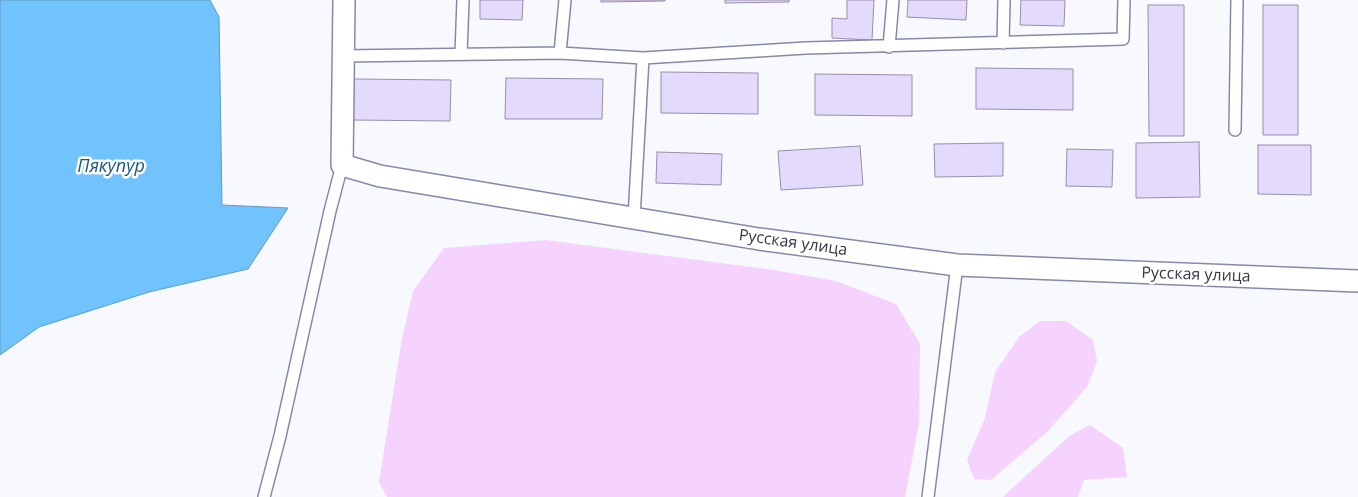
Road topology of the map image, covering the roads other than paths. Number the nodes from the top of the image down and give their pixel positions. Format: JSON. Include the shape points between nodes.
{"nodes":[{"id":1,"x":344,"y":0,"type":"edge"},
{"id":2,"x":463,"y":0,"type":"edge"},
{"id":3,"x":565,"y":0,"type":"edge"},
{"id":4,"x":893,"y":0,"type":"edge"},
{"id":5,"x":1004,"y":0,"type":"edge"},
{"id":6,"x":1124,"y":0,"type":"edge"},
{"id":7,"x":1237,"y":0,"type":"edge"},
{"id":8,"x":1003,"y":43,"type":"junction"},
{"id":9,"x":889,"y":47,"type":"junction"},
{"id":10,"x":560,"y":53,"type":"junction"},
{"id":11,"x":461,"y":54,"type":"junction"},
{"id":12,"x":343,"y":56,"type":"junction"},
{"id":13,"x":643,"y":58,"type":"junction"},
{"id":14,"x":1235,"y":130,"type":"dead end"},
{"id":15,"x":342,"y":165,"type":"junction"},
{"id":16,"x":634,"y":218,"type":"junction"},
{"id":17,"x":957,"y":265,"type":"junction"},
{"id":18,"x":1358,"y":282,"type":"edge"},
{"id":19,"x":264,"y":497,"type":"edge"},
{"id":20,"x":928,"y":497,"type":"edge"}],
"edges":[{"from":1,"to":12,"type":"street"},
{"from":2,"to":11,"type":"lane"},
{"from":3,"to":10,"type":"lane"},
{"from":4,"to":9,"type":"lane"},
{"from":5,"to":8,"type":"lane"},
{"from":6,"to":8,"type":"lane","via":[[1123,40]]},
{"from":7,"to":14,"type":"lane"},
{"from":8,"to":9,"type":"lane"},
{"from":9,"to":13,"type":"lane","via":[[806,48]]},
{"from":10,"to":11,"type":"lane"},
{"from":10,"to":13,"type":"lane"},
{"from":11,"to":12,"type":"lane"},
{"from":12,"to":15,"type":"street"},
{"from":13,"to":16,"type":"lane"},
{"from":15,"to":16,"type":"street","name":"Русская улица","via":[[380,176]]},
{"from":15,"to":19,"type":"lane"},
{"from":16,"to":17,"type":"street","name":"Русская улица","via":[[758,239]]},
{"from":17,"to":18,"type":"street","name":"Русская улица"},
{"from":17,"to":20,"type":"lane"}]}
